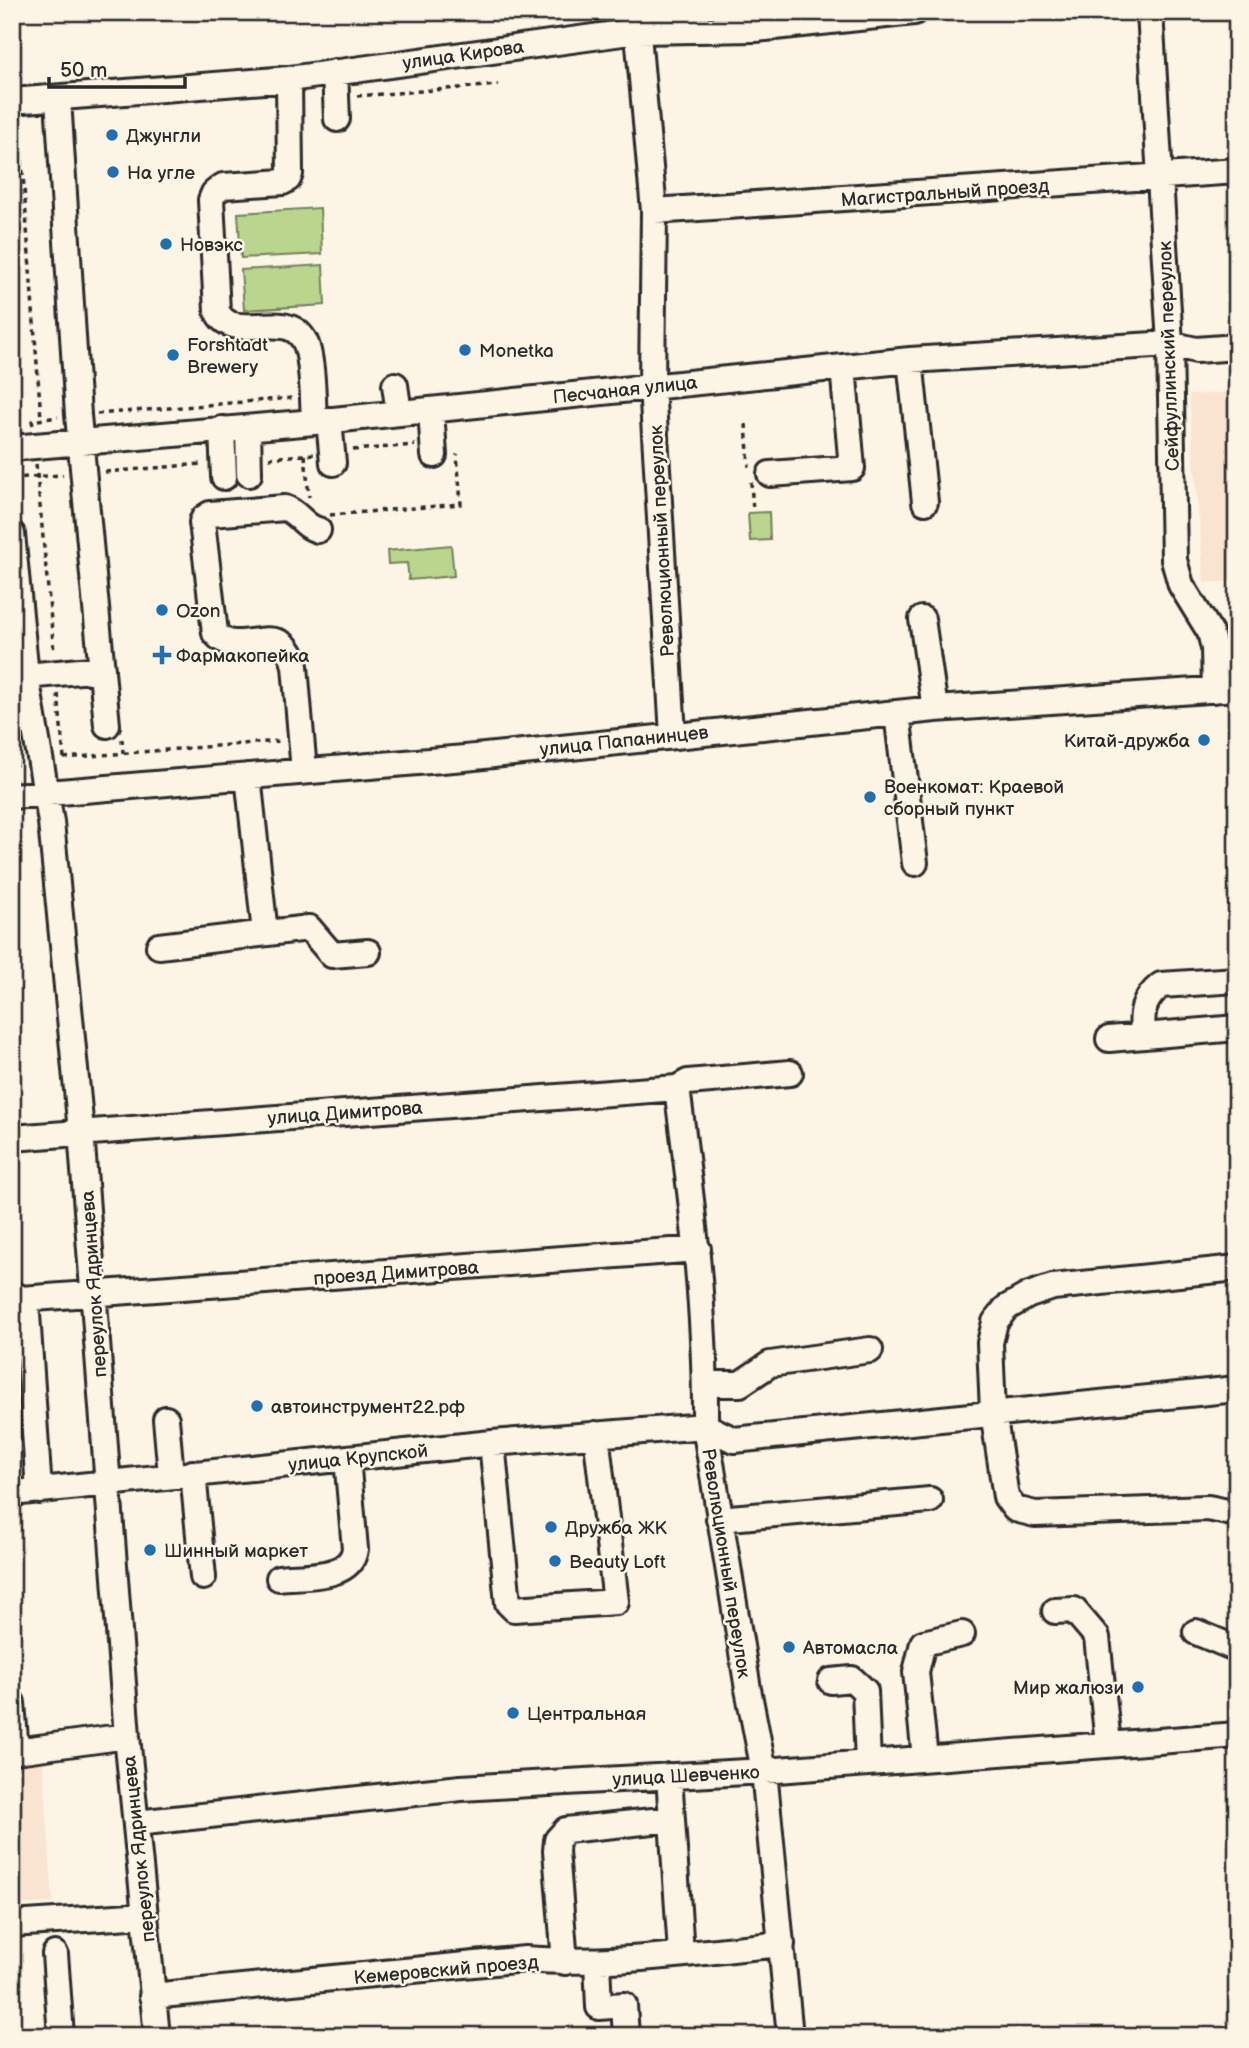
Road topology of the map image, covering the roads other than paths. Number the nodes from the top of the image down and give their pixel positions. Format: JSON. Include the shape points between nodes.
{"nodes":[{"id":1,"x":915,"y":12,"type":"edge"},
{"id":2,"x":1150,"y":12,"type":"edge"},
{"id":3,"x":637,"y":22,"type":"edge"},
{"id":4,"x":335,"y":72,"type":"junction"},
{"id":5,"x":289,"y":79,"type":"junction"},
{"id":6,"x":58,"y":99,"type":"junction"},
{"id":7,"x":16,"y":111,"type":"edge"},
{"id":8,"x":337,"y":119,"type":"dead end"},
{"id":9,"x":1237,"y":171,"type":"edge"},
{"id":10,"x":1161,"y":176,"type":"junction"},
{"id":11,"x":654,"y":211,"type":"junction"},
{"id":12,"x":1170,"y":344,"type":"junction"},
{"id":13,"x":1237,"y":347,"type":"edge"},
{"id":14,"x":910,"y":360,"type":"junction"},
{"id":15,"x":843,"y":367,"type":"junction"},
{"id":16,"x":396,"y":384,"type":"dead end"},
{"id":17,"x":652,"y":386,"type":"junction"},
{"id":18,"x":431,"y":410,"type":"junction"},
{"id":19,"x":399,"y":413,"type":"junction"},
{"id":20,"x":321,"y":421,"type":"junction"},
{"id":21,"x":248,"y":428,"type":"junction"},
{"id":22,"x":222,"y":429,"type":"junction"},
{"id":23,"x":80,"y":441,"type":"junction"},
{"id":24,"x":12,"y":448,"type":"edge"},
{"id":25,"x":434,"y":455,"type":"dead end"},
{"id":26,"x":333,"y":463,"type":"dead end"},
{"id":27,"x":770,"y":474,"type":"dead end"},
{"id":28,"x":925,"y":502,"type":"dead end"},
{"id":29,"x":321,"y":523,"type":"road end"},
{"id":30,"x":12,"y":534,"type":"edge"},
{"id":31,"x":922,"y":619,"type":"dead end"},
{"id":32,"x":102,"y":669,"type":"junction"},
{"id":33,"x":26,"y":676,"type":"junction"},
{"id":34,"x":1226,"y":689,"type":"edge"},
{"id":35,"x":935,"y":709,"type":"junction"},
{"id":36,"x":897,"y":713,"type":"junction"},
{"id":37,"x":107,"y":725,"type":"dead end"},
{"id":38,"x":673,"y":735,"type":"junction"},
{"id":39,"x":304,"y":771,"type":"junction"},
{"id":40,"x":248,"y":776,"type":"junction"},
{"id":41,"x":46,"y":793,"type":"junction"},
{"id":42,"x":12,"y":796,"type":"edge"},
{"id":43,"x":915,"y":863,"type":"dead end"},
{"id":44,"x":265,"y":933,"type":"junction"},
{"id":45,"x":159,"y":946,"type":"dead end"},
{"id":46,"x":368,"y":953,"type":"dead end"},
{"id":47,"x":1237,"y":980,"type":"edge"},
{"id":48,"x":1237,"y":1028,"type":"edge"},
{"id":49,"x":1143,"y":1036,"type":"junction"},
{"id":50,"x":1109,"y":1039,"type":"dead end"},
{"id":51,"x":790,"y":1073,"type":"dead end"},
{"id":52,"x":677,"y":1088,"type":"junction"},
{"id":53,"x":81,"y":1131,"type":"junction"},
{"id":54,"x":12,"y":1138,"type":"edge"},
{"id":55,"x":698,"y":1250,"type":"junction"},
{"id":56,"x":1237,"y":1268,"type":"edge"},
{"id":57,"x":94,"y":1294,"type":"junction"},
{"id":58,"x":17,"y":1296,"type":"edge"},
{"id":59,"x":870,"y":1350,"type":"dead end"},
{"id":60,"x":705,"y":1384,"type":"junction"},
{"id":61,"x":1237,"y":1388,"type":"edge"},
{"id":62,"x":993,"y":1412,"type":"junction"},
{"id":63,"x":166,"y":1419,"type":"dead end"},
{"id":64,"x":705,"y":1426,"type":"junction"},
{"id":65,"x":596,"y":1434,"type":"junction"},
{"id":66,"x":492,"y":1443,"type":"junction"},
{"id":67,"x":347,"y":1458,"type":"junction"},
{"id":68,"x":182,"y":1474,"type":"junction"},
{"id":69,"x":108,"y":1484,"type":"junction"},
{"id":70,"x":39,"y":1491,"type":"junction"},
{"id":71,"x":12,"y":1493,"type":"edge"},
{"id":72,"x":930,"y":1500,"type":"dead end"},
{"id":73,"x":1237,"y":1514,"type":"edge"},
{"id":74,"x":719,"y":1519,"type":"junction"},
{"id":75,"x":203,"y":1577,"type":"dead end"},
{"id":76,"x":279,"y":1578,"type":"dead end"},
{"id":77,"x":1055,"y":1611,"type":"dead end"},
{"id":78,"x":1196,"y":1632,"type":"dead end"},
{"id":79,"x":962,"y":1634,"type":"dead end"},
{"id":80,"x":1237,"y":1649,"type":"edge"},
{"id":81,"x":831,"y":1681,"type":"dead end"},
{"id":82,"x":12,"y":1703,"type":"edge"},
{"id":83,"x":1237,"y":1735,"type":"edge"},
{"id":84,"x":127,"y":1736,"type":"junction"},
{"id":85,"x":1108,"y":1744,"type":"junction"},
{"id":86,"x":925,"y":1759,"type":"junction"},
{"id":87,"x":868,"y":1763,"type":"junction"},
{"id":88,"x":764,"y":1771,"type":"junction"},
{"id":89,"x":669,"y":1776,"type":"junction"},
{"id":90,"x":672,"y":1819,"type":"junction"},
{"id":91,"x":136,"y":1823,"type":"junction"},
{"id":92,"x":145,"y":1915,"type":"junction"},
{"id":93,"x":12,"y":1924,"type":"edge"},
{"id":94,"x":782,"y":1944,"type":"junction"},
{"id":95,"x":681,"y":1953,"type":"junction"},
{"id":96,"x":55,"y":1954,"type":"dead end"},
{"id":97,"x":565,"y":1962,"type":"junction"},
{"id":98,"x":597,"y":1962,"type":"junction"},
{"id":99,"x":152,"y":1996,"type":"junction"},
{"id":100,"x":61,"y":2036,"type":"edge"},
{"id":101,"x":156,"y":2036,"type":"edge"},
{"id":102,"x":626,"y":2036,"type":"edge"},
{"id":103,"x":790,"y":2036,"type":"edge"}],
"edges":[{"from":1,"to":3,"type":"street","name":"улица Кирова","via":[[756,29]]},
{"from":2,"to":10,"type":"street","name":"Сейфуллинский переулок"},
{"from":3,"to":4,"type":"street","name":"улица Кирова"},
{"from":3,"to":11,"type":"street","name":"Революционный переулок"},
{"from":4,"to":5,"type":"street","name":"улица Кирова"},
{"from":4,"to":8,"type":"street"},
{"from":5,"to":6,"type":"street","name":"улица Кирова"},
{"from":5,"to":20,"type":"street","via":[[288,179],[223,186],[211,200],[217,311],[232,326],[287,326],[299,333],[307,347]]},
{"from":6,"to":7,"type":"street","name":"улица Кирова"},
{"from":6,"to":23,"type":"street"},
{"from":9,"to":10,"type":"street","name":"Магистральный проезд"},
{"from":10,"to":11,"type":"street","name":"Магистральный проезд"},
{"from":10,"to":12,"type":"street","name":"Сейфуллинский переулок"},
{"from":11,"to":17,"type":"street","name":"Революционный переулок"},
{"from":12,"to":13,"type":"street","name":"Песчаная улица","via":[[1196,351]]},
{"from":12,"to":14,"type":"street","name":"Песчаная улица"},
{"from":12,"to":34,"type":"street","name":"Сейфуллинский переулок","via":[[1174,560],[1181,585],[1210,632]]},
{"from":14,"to":15,"type":"street","name":"Песчаная улица"},
{"from":14,"to":28,"type":"street"},
{"from":15,"to":17,"type":"street","name":"Песчаная улица"},
{"from":15,"to":27,"type":"street","via":[[852,468]]},
{"from":16,"to":19,"type":"street"},
{"from":17,"to":18,"type":"street","name":"Песчаная улица"},
{"from":17,"to":38,"type":"street","name":"Революционный переулок"},
{"from":18,"to":19,"type":"street","name":"Песчаная улица"},
{"from":18,"to":25,"type":"street"},
{"from":19,"to":20,"type":"street","name":"Песчаная улица"},
{"from":20,"to":21,"type":"street","name":"Песчаная улица"},
{"from":20,"to":26,"type":"street"},
{"from":21,"to":22,"type":"street","name":"Песчаная улица"},
{"from":21,"to":22,"type":"street","via":[[237,476]]},
{"from":22,"to":23,"type":"street","name":"Песчаная улица"},
{"from":23,"to":24,"type":"street","name":"Песчаная улица"},
{"from":23,"to":32,"type":"street"},
{"from":29,"to":39,"type":"street","via":[[310,528],[285,508],[210,514],[202,522],[215,634],[230,643],[274,640],[292,653]]},
{"from":30,"to":33,"type":"street","name":"переулок Ядринцева"},
{"from":31,"to":35,"type":"street"},
{"from":32,"to":33,"type":"street"},
{"from":32,"to":37,"type":"street"},
{"from":33,"to":41,"type":"street","name":"переулок Ядринцева"},
{"from":34,"to":35,"type":"street","name":"улица Папанинцев"},
{"from":35,"to":36,"type":"street","name":"улица Папанинцев"},
{"from":36,"to":38,"type":"street","name":"улица Папанинцев"},
{"from":36,"to":43,"type":"street"},
{"from":38,"to":39,"type":"street","name":"улица Папанинцев"},
{"from":39,"to":40,"type":"street","name":"улица Папанинцев"},
{"from":40,"to":41,"type":"street","name":"улица Папанинцев"},
{"from":40,"to":44,"type":"street"},
{"from":41,"to":42,"type":"street","name":"улица Папанинцев"},
{"from":41,"to":53,"type":"street","name":"переулок Ядринцева"},
{"from":44,"to":45,"type":"street"},
{"from":44,"to":46,"type":"street","via":[[309,928],[332,955]]},
{"from":47,"to":49,"type":"street","via":[[1161,985],[1144,1002]]},
{"from":48,"to":49,"type":"street"},
{"from":49,"to":50,"type":"street"},
{"from":51,"to":52,"type":"street","name":"улица Димитрова","via":[[688,1082]]},
{"from":52,"to":53,"type":"street","name":"улица Димитрова"},
{"from":52,"to":55,"type":"street","name":"Революционный переулок"},
{"from":53,"to":54,"type":"street","name":"улица Димитрова"},
{"from":53,"to":57,"type":"street","name":"переулок Ядринцева"},
{"from":55,"to":57,"type":"street","name":"проезд Димитрова"},
{"from":55,"to":60,"type":"street","name":"Революционный переулок"},
{"from":56,"to":62,"type":"street","via":[[1053,1287],[1006,1308],[995,1322],[990,1343]]},
{"from":57,"to":58,"type":"street","name":"проезд Димитрова"},
{"from":57,"to":69,"type":"street","name":"переулок Ядринцева"},
{"from":58,"to":70,"type":"street","via":[[27,1314]]},
{"from":59,"to":60,"type":"street","via":[[770,1364],[740,1384]]},
{"from":60,"to":64,"type":"street","name":"Революционный переулок"},
{"from":61,"to":62,"type":"street"},
{"from":62,"to":64,"type":"street","via":[[734,1440]]},
{"from":62,"to":73,"type":"street","via":[[1006,1497],[1015,1509],[1035,1514],[1208,1508]]},
{"from":63,"to":68,"type":"street"},
{"from":64,"to":65,"type":"street","name":"улица Крупской"},
{"from":64,"to":74,"type":"street","name":"Революционный переулок"},
{"from":65,"to":66,"type":"street","name":"улица Крупской"},
{"from":65,"to":66,"type":"street","via":[[616,1602],[514,1609],[508,1603]]},
{"from":66,"to":67,"type":"street","name":"улица Крупской"},
{"from":67,"to":68,"type":"street","name":"улица Крупской"},
{"from":67,"to":76,"type":"street","via":[[355,1549],[352,1561],[338,1572]]},
{"from":68,"to":69,"type":"street","name":"улица Крупской"},
{"from":68,"to":75,"type":"street"},
{"from":69,"to":70,"type":"street","name":"улица Крупской"},
{"from":69,"to":84,"type":"street","name":"переулок Ядринцева"},
{"from":70,"to":71,"type":"street","name":"улица Крупской"},
{"from":72,"to":74,"type":"street"},
{"from":74,"to":88,"type":"street","name":"Революционный переулок"},
{"from":77,"to":85,"type":"street","via":[[1074,1610],[1097,1637]]},
{"from":78,"to":80,"type":"street"},
{"from":79,"to":86,"type":"street","via":[[923,1643],[916,1672]]},
{"from":81,"to":87,"type":"street","via":[[852,1679],[865,1691]]},
{"from":82,"to":84,"type":"street","via":[[16,1751]]},
{"from":83,"to":85,"type":"street","name":"улица Шевченко"},
{"from":84,"to":91,"type":"street","name":"переулок Ядринцева"},
{"from":85,"to":86,"type":"street","name":"улица Шевченко"},
{"from":86,"to":87,"type":"street","name":"улица Шевченко"},
{"from":87,"to":88,"type":"street","name":"улица Шевченко"},
{"from":88,"to":89,"type":"street","name":"улица Шевченко"},
{"from":88,"to":94,"type":"street","name":"Революционный переулок"},
{"from":89,"to":90,"type":"street"},
{"from":89,"to":91,"type":"street","name":"улица Шевченко","via":[[461,1788]]},
{"from":90,"to":95,"type":"street"},
{"from":90,"to":97,"type":"street","via":[[566,1830],[557,1840]]},
{"from":91,"to":92,"type":"street","name":"переулок Ядринцева"},
{"from":92,"to":93,"type":"street"},
{"from":92,"to":99,"type":"street","name":"переулок Ядринцева"},
{"from":94,"to":95,"type":"street","name":"Кемеровский проезд"},
{"from":94,"to":103,"type":"street","name":"Революционный переулок"},
{"from":95,"to":98,"type":"street","name":"Кемеровский проезд"},
{"from":96,"to":100,"type":"street"},
{"from":97,"to":98,"type":"street","name":"Кемеровский проезд"},
{"from":97,"to":99,"type":"street","name":"Кемеровский проезд","via":[[525,1959]]},
{"from":98,"to":102,"type":"street","via":[[599,2007],[624,2005]]},
{"from":99,"to":101,"type":"street","name":"переулок Ядринцева"}]}
